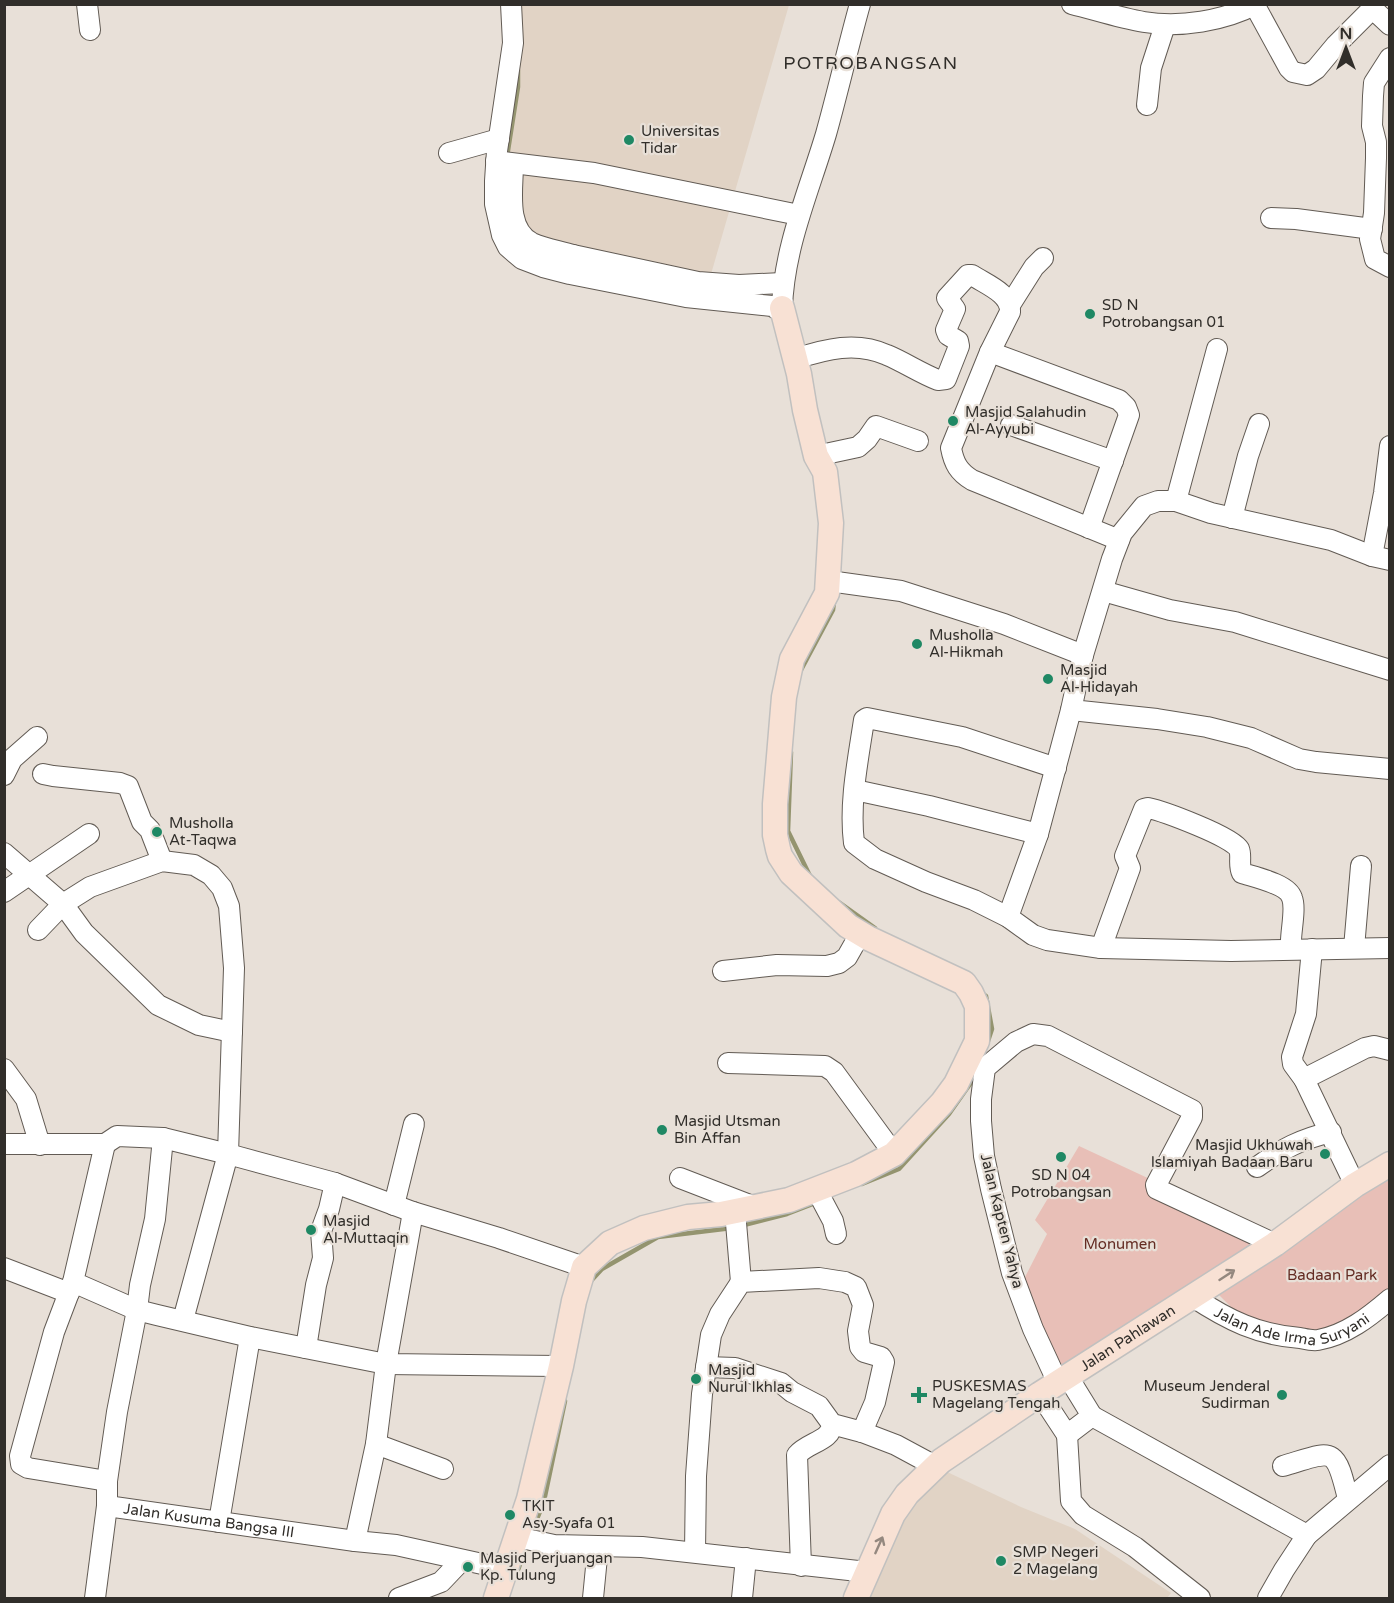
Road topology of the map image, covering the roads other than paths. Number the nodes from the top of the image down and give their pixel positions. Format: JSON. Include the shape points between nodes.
{"nodes":[{"id":1,"x":87,"y":4,"type":"edge"},
{"id":2,"x":511,"y":4,"type":"edge"},
{"id":3,"x":860,"y":4,"type":"edge"},
{"id":4,"x":1072,"y":4,"type":"edge"},
{"id":5,"x":1255,"y":5,"type":"edge"},
{"id":6,"x":1373,"y":8,"type":"edge"},
{"id":7,"x":1165,"y":25,"type":"junction"},
{"id":8,"x":1389,"y":25,"type":"edge"},
{"id":9,"x":90,"y":30,"type":"dead end"},
{"id":10,"x":1389,"y":58,"type":"edge"},
{"id":11,"x":1147,"y":105,"type":"dead end"},
{"id":12,"x":499,"y":139,"type":"junction"},
{"id":13,"x":449,"y":153,"type":"dead end"},
{"id":14,"x":505,"y":162,"type":"junction"},
{"id":15,"x":800,"y":215,"type":"junction"},
{"id":16,"x":1271,"y":218,"type":"dead end"},
{"id":17,"x":1371,"y":229,"type":"junction"},
{"id":18,"x":1043,"y":258,"type":"dead end"},
{"id":19,"x":572,"y":264,"type":"junction"},
{"id":20,"x":1389,"y":267,"type":"edge"},
{"id":21,"x":782,"y":297,"type":"junction"},
{"id":22,"x":1010,"y":305,"type":"junction"},
{"id":23,"x":1217,"y":349,"type":"dead end"},
{"id":24,"x":990,"y":352,"type":"junction"},
{"id":25,"x":802,"y":357,"type":"junction"},
{"id":26,"x":1259,"y":424,"type":"dead end"},
{"id":27,"x":1011,"y":425,"type":"dead end"},
{"id":28,"x":918,"y":441,"type":"dead end"},
{"id":29,"x":1389,"y":446,"type":"edge"},
{"id":30,"x":826,"y":453,"type":"junction"},
{"id":31,"x":1113,"y":460,"type":"junction"},
{"id":32,"x":1176,"y":501,"type":"junction"},
{"id":33,"x":1232,"y":518,"type":"junction"},
{"id":34,"x":1089,"y":528,"type":"junction"},
{"id":35,"x":1119,"y":540,"type":"junction"},
{"id":36,"x":1381,"y":558,"type":"edge"},
{"id":37,"x":835,"y":582,"type":"junction"},
{"id":38,"x":1103,"y":591,"type":"junction"},
{"id":39,"x":1083,"y":655,"type":"junction"},
{"id":40,"x":1389,"y":670,"type":"edge"},
{"id":41,"x":1071,"y":710,"type":"junction"},
{"id":42,"x":37,"y":737,"type":"dead end"},
{"id":43,"x":1056,"y":768,"type":"junction"},
{"id":44,"x":1389,"y":769,"type":"edge"},
{"id":45,"x":43,"y":774,"type":"dead end"},
{"id":46,"x":4,"y":775,"type":"edge"},
{"id":47,"x":855,"y":790,"type":"junction"},
{"id":48,"x":89,"y":834,"type":"dead end"},
{"id":49,"x":1038,"y":834,"type":"junction"},
{"id":50,"x":4,"y":853,"type":"edge"},
{"id":51,"x":162,"y":861,"type":"junction"},
{"id":52,"x":1360,"y":866,"type":"dead end"},
{"id":53,"x":28,"y":875,"type":"junction"},
{"id":54,"x":4,"y":891,"type":"edge"},
{"id":55,"x":63,"y":904,"type":"junction"},
{"id":56,"x":1008,"y":916,"type":"junction"},
{"id":57,"x":38,"y":930,"type":"dead end"},
{"id":58,"x":860,"y":934,"type":"junction"},
{"id":59,"x":1291,"y":941,"type":"dead end"},
{"id":60,"x":1101,"y":948,"type":"junction"},
{"id":61,"x":1354,"y":948,"type":"junction"},
{"id":62,"x":1389,"y":948,"type":"edge"},
{"id":63,"x":1312,"y":949,"type":"junction"},
{"id":64,"x":723,"y":971,"type":"dead end"},
{"id":65,"x":232,"y":1032,"type":"junction"},
{"id":66,"x":1389,"y":1050,"type":"edge"},
{"id":67,"x":728,"y":1063,"type":"dead end"},
{"id":68,"x":4,"y":1069,"type":"edge"},
{"id":69,"x":979,"y":1069,"type":"junction"},
{"id":70,"x":1304,"y":1079,"type":"junction"},
{"id":71,"x":414,"y":1124,"type":"dead end"},
{"id":72,"x":1330,"y":1132,"type":"junction"},
{"id":73,"x":163,"y":1138,"type":"junction"},
{"id":74,"x":4,"y":1144,"type":"edge"},
{"id":75,"x":105,"y":1144,"type":"junction"},
{"id":76,"x":40,"y":1145,"type":"junction"},
{"id":77,"x":228,"y":1154,"type":"junction"},
{"id":78,"x":894,"y":1154,"type":"junction"},
{"id":79,"x":1389,"y":1164,"type":"edge"},
{"id":80,"x":1257,"y":1167,"type":"dead end"},
{"id":81,"x":680,"y":1178,"type":"dead end"},
{"id":82,"x":334,"y":1183,"type":"junction"},
{"id":83,"x":1355,"y":1185,"type":"junction"},
{"id":84,"x":820,"y":1198,"type":"junction"},
{"id":85,"x":394,"y":1205,"type":"junction"},
{"id":86,"x":413,"y":1212,"type":"junction"},
{"id":87,"x":741,"y":1216,"type":"junction"},
{"id":88,"x":836,"y":1234,"type":"dead end"},
{"id":89,"x":1275,"y":1244,"type":"junction"},
{"id":90,"x":584,"y":1267,"type":"junction"},
{"id":91,"x":4,"y":1268,"type":"edge"},
{"id":92,"x":741,"y":1282,"type":"junction"},
{"id":93,"x":71,"y":1287,"type":"junction"},
{"id":94,"x":1193,"y":1297,"type":"junction"},
{"id":95,"x":1389,"y":1299,"type":"edge"},
{"id":96,"x":137,"y":1310,"type":"junction"},
{"id":97,"x":183,"y":1320,"type":"junction"},
{"id":98,"x":250,"y":1337,"type":"junction"},
{"id":99,"x":306,"y":1348,"type":"junction"},
{"id":100,"x":386,"y":1364,"type":"junction"},
{"id":101,"x":561,"y":1366,"type":"junction"},
{"id":102,"x":706,"y":1367,"type":"junction"},
{"id":103,"x":1055,"y":1385,"type":"junction"},
{"id":104,"x":1092,"y":1416,"type":"junction"},
{"id":105,"x":832,"y":1424,"type":"junction"},
{"id":106,"x":862,"y":1432,"type":"junction"},
{"id":107,"x":1067,"y":1435,"type":"junction"},
{"id":108,"x":375,"y":1444,"type":"junction"},
{"id":109,"x":1389,"y":1465,"type":"edge"},
{"id":110,"x":935,"y":1466,"type":"junction"},
{"id":111,"x":1283,"y":1466,"type":"dead end"},
{"id":112,"x":443,"y":1469,"type":"dead end"},
{"id":113,"x":107,"y":1481,"type":"junction"},
{"id":114,"x":1348,"y":1499,"type":"junction"},
{"id":115,"x":107,"y":1506,"type":"junction"},
{"id":116,"x":219,"y":1522,"type":"junction"},
{"id":117,"x":1308,"y":1535,"type":"junction"},
{"id":118,"x":519,"y":1537,"type":"junction"},
{"id":119,"x":355,"y":1541,"type":"junction"},
{"id":120,"x":598,"y":1547,"type":"junction"},
{"id":121,"x":695,"y":1552,"type":"junction"},
{"id":122,"x":746,"y":1558,"type":"junction"},
{"id":123,"x":462,"y":1560,"type":"junction"},
{"id":124,"x":801,"y":1566,"type":"junction"},
{"id":125,"x":505,"y":1569,"type":"junction"},
{"id":126,"x":867,"y":1572,"type":"junction"},
{"id":127,"x":857,"y":1598,"type":"edge"},
{"id":128,"x":95,"y":1599,"type":"edge"},
{"id":129,"x":399,"y":1599,"type":"edge"},
{"id":130,"x":496,"y":1599,"type":"edge"},
{"id":131,"x":593,"y":1599,"type":"edge"},
{"id":132,"x":742,"y":1599,"type":"edge"},
{"id":133,"x":1200,"y":1599,"type":"edge"},
{"id":134,"x":1268,"y":1599,"type":"edge"}],
"edges":[{"from":1,"to":9,"type":"street"},
{"from":2,"to":12,"type":"street","via":[[513,44]]},
{"from":3,"to":15,"type":"street"},
{"from":4,"to":7,"type":"street"},
{"from":5,"to":6,"type":"street","via":[[1289,68],[1307,75]]},
{"from":5,"to":7,"type":"street","via":[[1222,18]]},
{"from":6,"to":8,"type":"street"},
{"from":7,"to":11,"type":"street","via":[[1151,68]]},
{"from":10,"to":17,"type":"street","via":[[1374,83],[1376,158]]},
{"from":12,"to":13,"type":"street"},
{"from":12,"to":14,"type":"street"},
{"from":14,"to":15,"type":"street","via":[[594,173]]},
{"from":14,"to":19,"type":"street","via":[[512,214],[518,228],[530,242]]},
{"from":15,"to":21,"type":"street"},
{"from":16,"to":17,"type":"street"},
{"from":17,"to":20,"type":"street","via":[[1375,259]]},
{"from":18,"to":22,"type":"street"},
{"from":19,"to":21,"type":"street","via":[[739,285]]},
{"from":19,"to":21,"type":"street","via":[[686,297],[772,306]]},
{"from":21,"to":25,"type":"main road"},
{"from":22,"to":24,"type":"street"},
{"from":22,"to":25,"type":"street","via":[[1006,297],[972,275],[947,298],[955,309],[946,330],[959,346],[942,381],[885,354],[859,347],[837,347]]},
{"from":23,"to":32,"type":"street"},
{"from":24,"to":31,"type":"street","via":[[1119,400],[1129,415]]},
{"from":24,"to":34,"type":"street","via":[[951,448],[954,462],[972,480]]},
{"from":25,"to":30,"type":"main road"},
{"from":26,"to":33,"type":"street"},
{"from":27,"to":31,"type":"street"},
{"from":28,"to":30,"type":"street","via":[[876,426],[858,447]]},
{"from":29,"to":36,"type":"street"},
{"from":30,"to":37,"type":"main road"},
{"from":31,"to":34,"type":"street"},
{"from":32,"to":33,"type":"street"},
{"from":32,"to":35,"type":"street","via":[[1144,506]]},
{"from":33,"to":36,"type":"street","via":[[1330,540]]},
{"from":34,"to":35,"type":"street"},
{"from":35,"to":38,"type":"street"},
{"from":37,"to":39,"type":"street","via":[[901,591],[1004,624]]},
{"from":37,"to":58,"type":"main road","via":[[792,659],[784,697],[775,835],[780,856],[791,873]]},
{"from":38,"to":39,"type":"street"},
{"from":38,"to":40,"type":"street","via":[[1170,610],[1235,622]]},
{"from":39,"to":41,"type":"street"},
{"from":41,"to":43,"type":"street"},
{"from":41,"to":44,"type":"street","via":[[1207,727],[1251,738],[1299,759]]},
{"from":42,"to":46,"type":"street","via":[[12,759]]},
{"from":43,"to":47,"type":"street","via":[[962,737],[869,717],[864,720]]},
{"from":43,"to":49,"type":"street"},
{"from":45,"to":51,"type":"street","via":[[128,786]]},
{"from":47,"to":49,"type":"street"},
{"from":47,"to":56,"type":"street","via":[[852,828],[854,843],[860,849]]},
{"from":48,"to":53,"type":"street"},
{"from":49,"to":56,"type":"street"},
{"from":50,"to":53,"type":"street"},
{"from":51,"to":55,"type":"street","via":[[90,887]]},
{"from":51,"to":65,"type":"street","via":[[194,865],[211,875],[222,888],[229,906],[234,968]]},
{"from":52,"to":61,"type":"street"},
{"from":53,"to":54,"type":"street"},
{"from":53,"to":55,"type":"street"},
{"from":55,"to":57,"type":"street"},
{"from":55,"to":65,"type":"street","via":[[84,933],[158,1005],[199,1024]]},
{"from":56,"to":60,"type":"street","via":[[1033,935],[1047,940]]},
{"from":58,"to":64,"type":"street","via":[[848,957],[839,963]]},
{"from":58,"to":69,"type":"main road","via":[[964,984],[978,1014]]},
{"from":59,"to":60,"type":"street","via":[[1293,898],[1288,891],[1242,873],[1238,848],[1205,828],[1148,808],[1144,809],[1125,856],[1130,868]]},
{"from":60,"to":63,"type":"street"},
{"from":61,"to":62,"type":"street"},
{"from":61,"to":63,"type":"street"},
{"from":63,"to":70,"type":"street","via":[[1306,1014],[1292,1058]]},
{"from":65,"to":77,"type":"street"},
{"from":66,"to":70,"type":"street","via":[[1365,1048]]},
{"from":67,"to":78,"type":"street","via":[[825,1066],[834,1072]]},
{"from":68,"to":76,"type":"street","via":[[26,1099]]},
{"from":69,"to":78,"type":"main road","via":[[956,1084]]},
{"from":69,"to":89,"type":"street","via":[[1024,1038],[1033,1034],[1048,1036],[1186,1106],[1192,1110],[1192,1117],[1157,1189]]},
{"from":69,"to":103,"type":"street","name":"Jalan Kapten Yahya","via":[[984,1156],[991,1189],[1012,1273]]},
{"from":70,"to":72,"type":"street"},
{"from":71,"to":85,"type":"street"},
{"from":72,"to":80,"type":"street","via":[[1306,1138]]},
{"from":72,"to":83,"type":"street"},
{"from":73,"to":75,"type":"street","via":[[117,1136]]},
{"from":73,"to":77,"type":"street"},
{"from":73,"to":96,"type":"street","name":"Jalan Kusuma Bangsa III","via":[[155,1219]]},
{"from":74,"to":76,"type":"street"},
{"from":75,"to":76,"type":"street"},
{"from":75,"to":93,"type":"street"},
{"from":77,"to":82,"type":"street"},
{"from":77,"to":97,"type":"street"},
{"from":78,"to":84,"type":"main road"},
{"from":79,"to":83,"type":"main road","name":"Jalan Pahlawan"},
{"from":81,"to":87,"type":"street"},
{"from":82,"to":85,"type":"street"},
{"from":82,"to":99,"type":"street","via":[[321,1231],[323,1258]]},
{"from":83,"to":89,"type":"main road","name":"Jalan Pahlawan"},
{"from":84,"to":87,"type":"main road","via":[[789,1200]]},
{"from":84,"to":88,"type":"street"},
{"from":85,"to":86,"type":"street"},
{"from":86,"to":90,"type":"street"},
{"from":86,"to":100,"type":"street"},
{"from":87,"to":90,"type":"main road","via":[[688,1217],[644,1228],[610,1243]]},
{"from":87,"to":92,"type":"street"},
{"from":94,"to":89,"type":"main road","name":"Jalan Pahlawan","one_way":true},
{"from":90,"to":101,"type":"main road"},
{"from":91,"to":93,"type":"street"},
{"from":92,"to":102,"type":"street","via":[[711,1335]]},
{"from":92,"to":106,"type":"street","via":[[819,1278],[856,1287],[863,1305],[858,1331],[860,1347],[884,1362],[875,1402]]},
{"from":93,"to":96,"type":"street"},
{"from":93,"to":113,"type":"street","via":[[40,1378],[21,1464]]},
{"from":94,"to":95,"type":"street","name":"Jalan Ade Irma Suryani","via":[[1246,1328],[1317,1340],[1355,1327]]},
{"from":94,"to":103,"type":"main road","name":"Jalan Pahlawan"},
{"from":96,"to":97,"type":"street"},
{"from":96,"to":113,"type":"street","name":"Jalan Kusuma Bangsa III"},
{"from":97,"to":98,"type":"street"},
{"from":98,"to":99,"type":"street"},
{"from":98,"to":116,"type":"street"},
{"from":99,"to":100,"type":"street"},
{"from":100,"to":101,"type":"street"},
{"from":100,"to":108,"type":"street"},
{"from":101,"to":118,"type":"main road"},
{"from":102,"to":105,"type":"street","via":[[735,1368],[781,1383],[819,1406]]},
{"from":102,"to":121,"type":"street","via":[[696,1476]]},
{"from":103,"to":104,"type":"street"},
{"from":103,"to":107,"type":"street"},
{"from":103,"to":110,"type":"main road","name":"Jalan Pahlawan"},
{"from":104,"to":107,"type":"street"},
{"from":104,"to":117,"type":"street"},
{"from":105,"to":106,"type":"street"},
{"from":105,"to":124,"type":"street","via":[[827,1437],[797,1455]]},
{"from":106,"to":110,"type":"street"},
{"from":107,"to":133,"type":"street","via":[[1071,1501],[1083,1515],[1135,1547]]},
{"from":108,"to":112,"type":"street"},
{"from":108,"to":119,"type":"street"},
{"from":109,"to":114,"type":"street"},
{"from":126,"to":110,"type":"main road","name":"Jalan Pahlawan","one_way":true,"via":[[893,1514]]},
{"from":111,"to":114,"type":"street","via":[[1331,1456],[1339,1464]]},
{"from":113,"to":115,"type":"street","name":"Jalan Kusuma Bangsa III"},
{"from":114,"to":117,"type":"street"},
{"from":115,"to":116,"type":"street","name":"Jalan Kusuma Bangsa III"},
{"from":115,"to":128,"type":"street"},
{"from":116,"to":119,"type":"street","name":"Jalan Kusuma Bangsa III"},
{"from":117,"to":134,"type":"street"},
{"from":118,"to":120,"type":"street","via":[[571,1547]]},
{"from":118,"to":125,"type":"main road"},
{"from":119,"to":123,"type":"street","name":"Jalan Kusuma Bangsa III","via":[[396,1545]]},
{"from":120,"to":121,"type":"street"},
{"from":120,"to":131,"type":"street"},
{"from":121,"to":122,"type":"street"},
{"from":122,"to":124,"type":"street"},
{"from":122,"to":132,"type":"street"},
{"from":123,"to":125,"type":"street","name":"Jalan Kusuma Bangsa III"},
{"from":123,"to":129,"type":"street","via":[[441,1582]]},
{"from":124,"to":126,"type":"street"},
{"from":125,"to":130,"type":"main road"},
{"from":126,"to":127,"type":"main road","name":"Jalan Pahlawan"}]}
